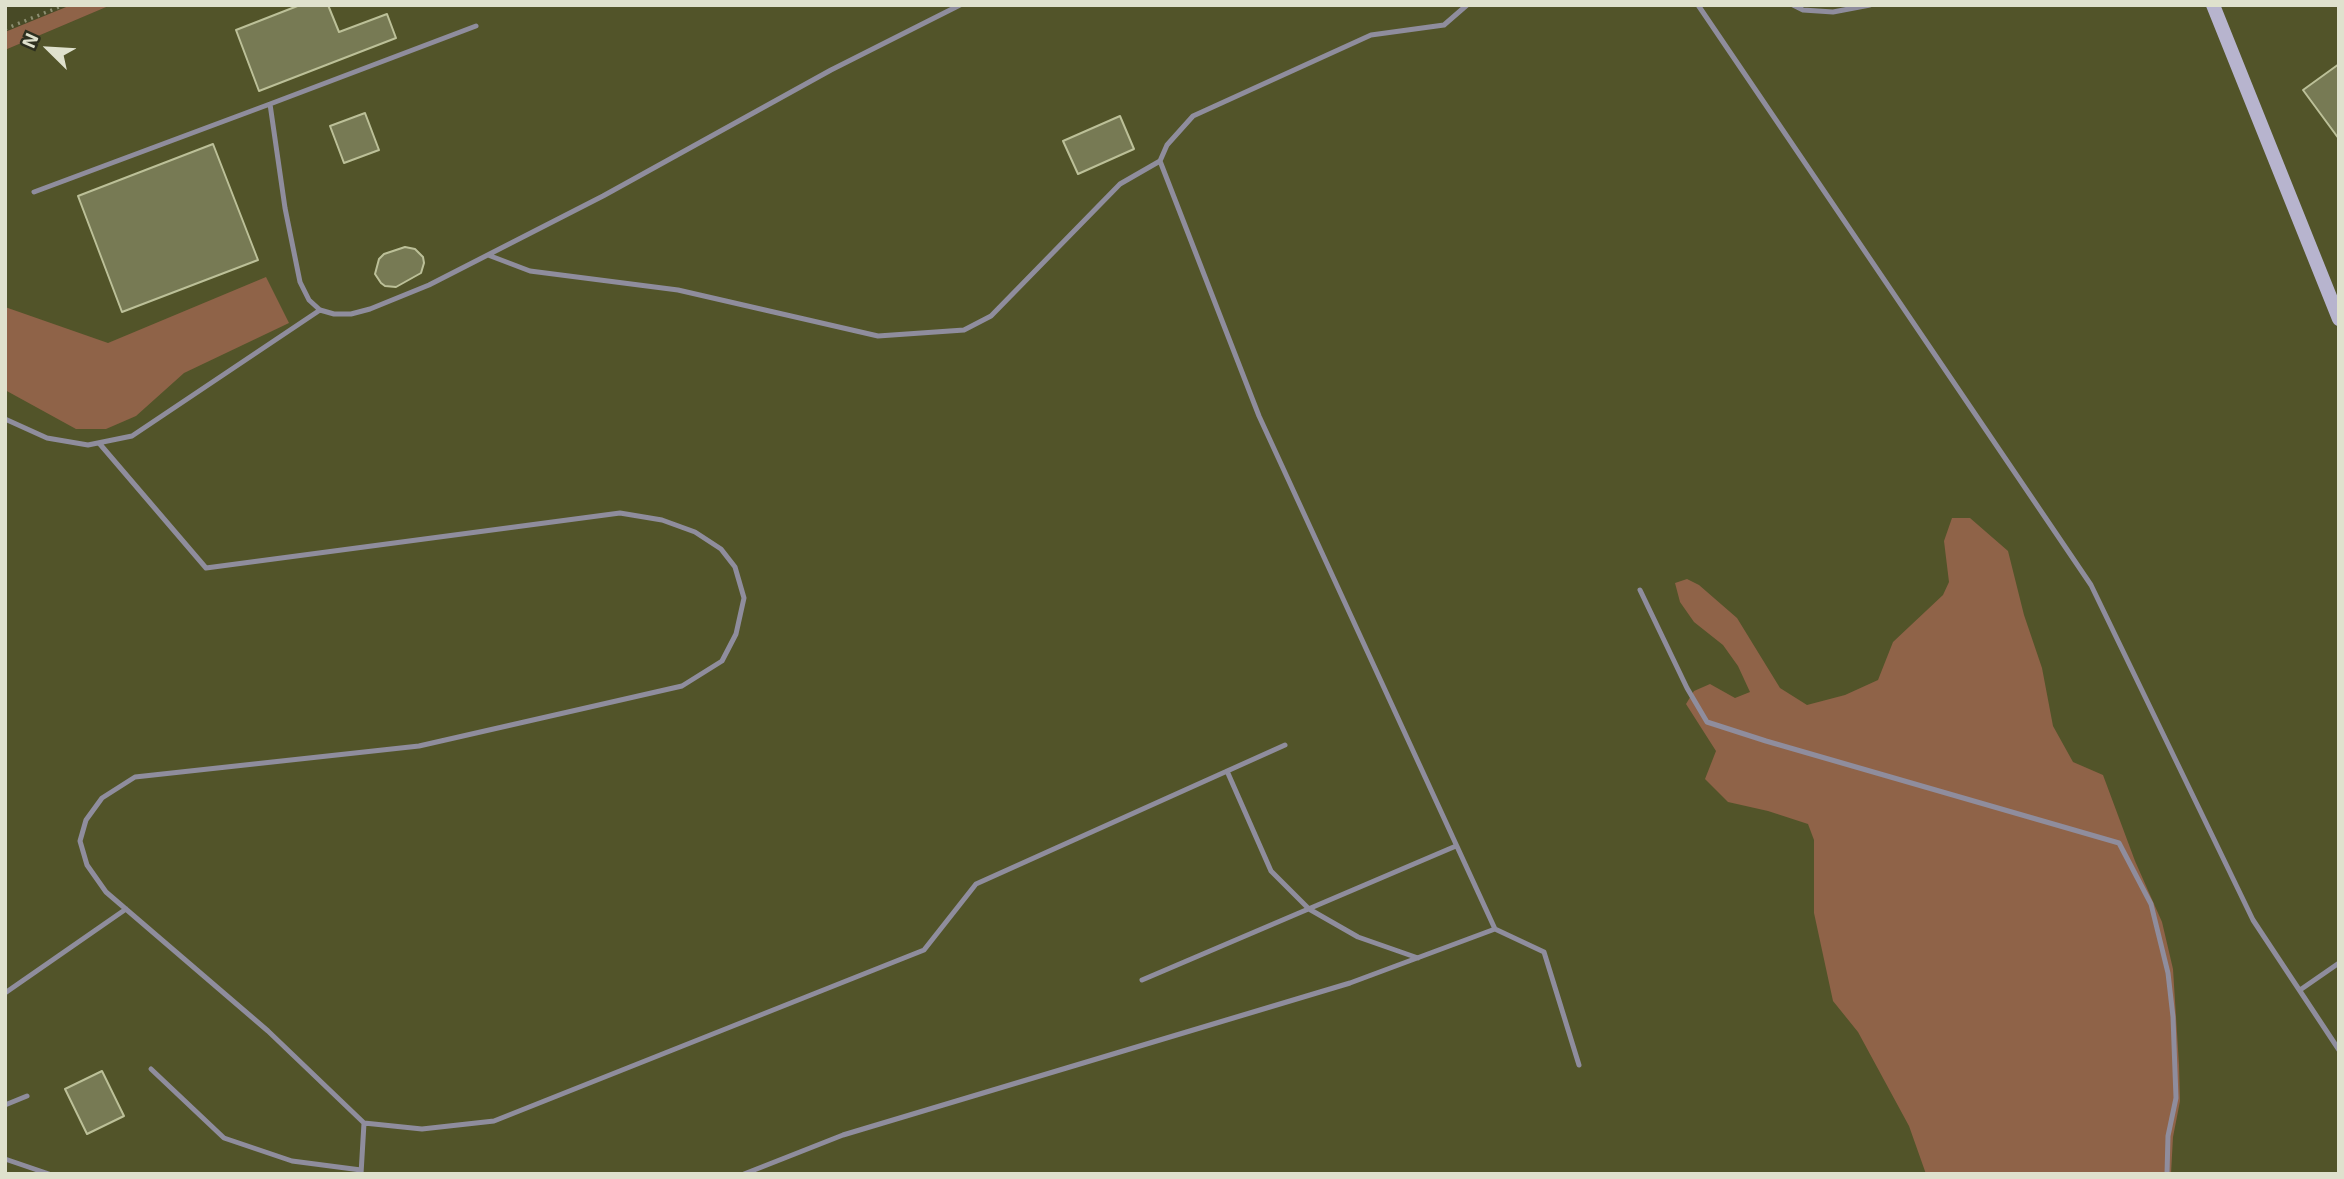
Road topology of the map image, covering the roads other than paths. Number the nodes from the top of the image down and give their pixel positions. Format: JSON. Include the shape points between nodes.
{"nodes":[{"id":1,"x":960,"y":5,"type":"edge"},
{"id":2,"x":1467,"y":5,"type":"edge"},
{"id":3,"x":1698,"y":5,"type":"edge"},
{"id":4,"x":1793,"y":5,"type":"edge"},
{"id":5,"x":1870,"y":5,"type":"edge"},
{"id":6,"x":2213,"y":5,"type":"edge"},
{"id":7,"x":476,"y":26,"type":"dead end"},
{"id":8,"x":270,"y":104,"type":"junction"},
{"id":9,"x":1160,"y":161,"type":"junction"},
{"id":10,"x":34,"y":192,"type":"dead end"},
{"id":11,"x":488,"y":255,"type":"junction"},
{"id":12,"x":320,"y":310,"type":"junction"},
{"id":13,"x":2339,"y":319,"type":"edge"},
{"id":14,"x":5,"y":419,"type":"edge"},
{"id":15,"x":99,"y":443,"type":"junction"},
{"id":16,"x":1640,"y":590,"type":"dead end"},
{"id":17,"x":1285,"y":745,"type":"dead end"},
{"id":18,"x":1227,"y":771,"type":"junction"},
{"id":19,"x":1457,"y":846,"type":"junction"},
{"id":20,"x":126,"y":909,"type":"junction"},
{"id":21,"x":1309,"y":909,"type":"junction"},
{"id":22,"x":1495,"y":929,"type":"junction"},
{"id":23,"x":1419,"y":958,"type":"junction"},
{"id":24,"x":2339,"y":963,"type":"edge"},
{"id":25,"x":1142,"y":980,"type":"dead end"},
{"id":26,"x":2300,"y":990,"type":"junction"},
{"id":27,"x":5,"y":993,"type":"edge"},
{"id":28,"x":2339,"y":1050,"type":"edge"},
{"id":29,"x":1579,"y":1065,"type":"dead end"},
{"id":30,"x":151,"y":1069,"type":"dead end"},
{"id":31,"x":27,"y":1096,"type":"dead end"},
{"id":32,"x":5,"y":1105,"type":"edge"},
{"id":33,"x":364,"y":1123,"type":"junction"},
{"id":34,"x":5,"y":1159,"type":"edge"},
{"id":35,"x":361,"y":1172,"type":"edge"},
{"id":36,"x":49,"y":1174,"type":"edge"},
{"id":37,"x":744,"y":1174,"type":"edge"},
{"id":38,"x":2167,"y":1174,"type":"edge"}],
"edges":[{"from":1,"to":11,"type":"lane"},
{"from":2,"to":9,"type":"lane","via":[[1444,25],[1371,35],[1193,116],[1167,145]]},
{"from":3,"to":26,"type":"lane","via":[[2091,585],[2253,920]]},
{"from":4,"to":5,"type":"lane","via":[[1833,12]]},
{"from":6,"to":13,"type":"main road"},
{"from":7,"to":8,"type":"lane"},
{"from":8,"to":10,"type":"lane"},
{"from":8,"to":12,"type":"lane","via":[[300,282]]},
{"from":9,"to":11,"type":"lane","via":[[1120,184],[991,316],[964,330],[878,336],[678,290],[530,271]]},
{"from":9,"to":19,"type":"lane","via":[[1259,416]]},
{"from":11,"to":12,"type":"lane","via":[[370,309],[351,314]]},
{"from":12,"to":15,"type":"lane","via":[[132,436]]},
{"from":14,"to":15,"type":"lane","via":[[47,439]]},
{"from":15,"to":20,"type":"lane","via":[[206,568],[620,513],[662,520],[695,532],[721,549],[735,567],[744,598],[736,634],[722,661],[682,685],[419,746],[135,777],[102,798],[86,820],[80,841],[88,865],[106,892]]},
{"from":16,"to":38,"type":"lane","via":[[1707,722],[2119,843],[2151,904],[2168,973],[2176,1098]]},
{"from":17,"to":18,"type":"lane"},
{"from":18,"to":21,"type":"lane","via":[[1271,872]]},
{"from":18,"to":33,"type":"lane","via":[[976,884],[924,950],[494,1121],[422,1129]]},
{"from":19,"to":21,"type":"lane"},
{"from":19,"to":22,"type":"lane"},
{"from":20,"to":27,"type":"lane"},
{"from":20,"to":33,"type":"lane","via":[[268,1031]]},
{"from":21,"to":23,"type":"lane","via":[[1358,937]]},
{"from":21,"to":25,"type":"lane"},
{"from":22,"to":23,"type":"lane"},
{"from":22,"to":29,"type":"lane","via":[[1545,951]]},
{"from":23,"to":37,"type":"lane","via":[[1350,983],[843,1135]]},
{"from":24,"to":26,"type":"lane"},
{"from":26,"to":28,"type":"lane"},
{"from":30,"to":35,"type":"lane","via":[[224,1138],[292,1161]]},
{"from":31,"to":32,"type":"lane"},
{"from":33,"to":35,"type":"lane"},
{"from":34,"to":36,"type":"lane"}]}
